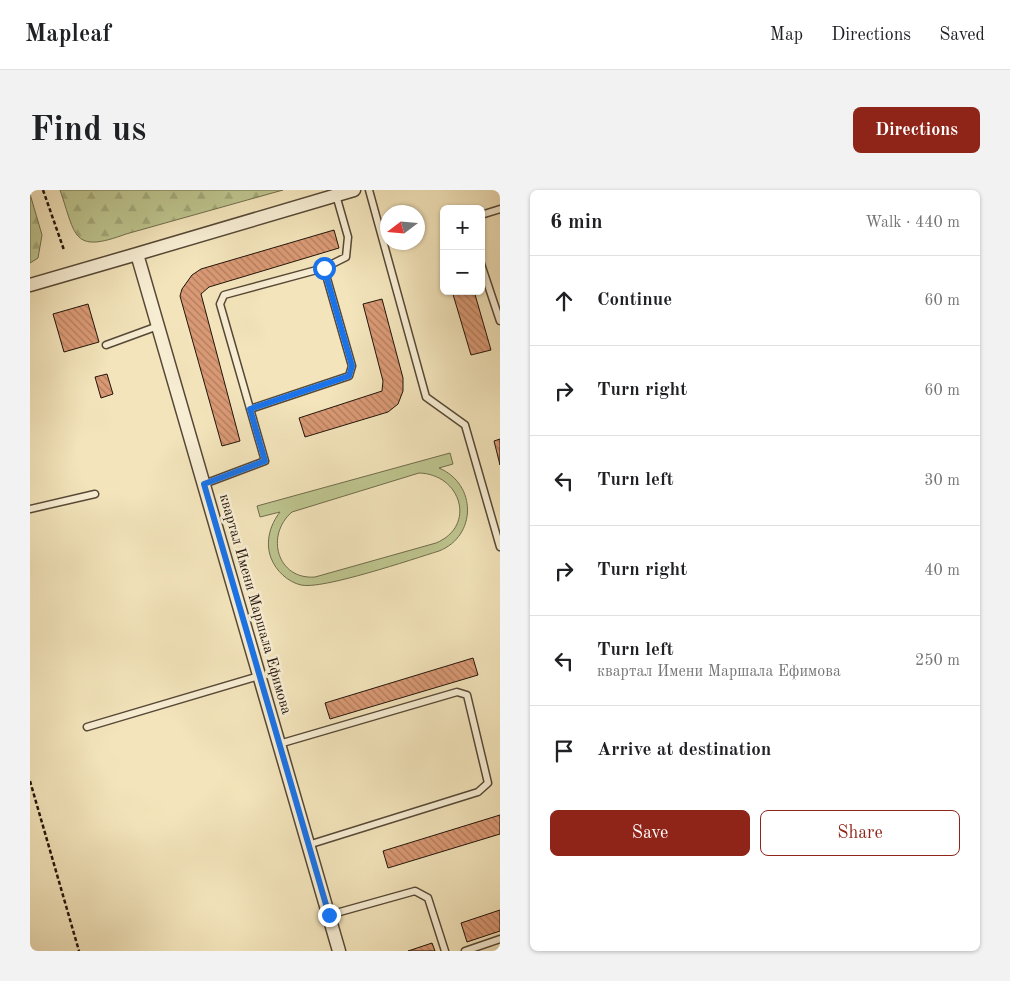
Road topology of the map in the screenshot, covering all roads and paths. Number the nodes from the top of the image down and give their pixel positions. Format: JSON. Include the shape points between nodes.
{"nodes":[{"id":1,"x":43,"y":190,"type":"edge"},
{"id":2,"x":354,"y":190,"type":"edge"},
{"id":3,"x":369,"y":190,"type":"edge"},
{"id":4,"x":336,"y":195,"type":"junction"},
{"id":5,"x":500,"y":209,"type":"edge"},
{"id":6,"x":485,"y":215,"type":"edge"},
{"id":7,"x":64,"y":250,"type":"dead end"},
{"id":8,"x":137,"y":254,"type":"junction"},
{"id":9,"x":324,"y":268,"type":"junction"},
{"id":10,"x":485,"y":276,"type":"edge"},
{"id":11,"x":30,"y":285,"type":"edge"},
{"id":12,"x":500,"y":321,"type":"edge"},
{"id":13,"x":158,"y":326,"type":"junction"},
{"id":14,"x":106,"y":345,"type":"dead end"},
{"id":15,"x":250,"y":409,"type":"junction"},
{"id":16,"x":204,"y":484,"type":"junction"},
{"id":17,"x":94,"y":494,"type":"dead end"},
{"id":18,"x":30,"y":509,"type":"edge"},
{"id":19,"x":500,"y":547,"type":"edge"},
{"id":20,"x":259,"y":676,"type":"junction"},
{"id":21,"x":87,"y":728,"type":"dead end"},
{"id":22,"x":279,"y":744,"type":"junction"},
{"id":23,"x":30,"y":781,"type":"edge"},
{"id":24,"x":308,"y":845,"type":"junction"},
{"id":25,"x":329,"y":915,"type":"junction"},
{"id":26,"x":500,"y":939,"type":"edge"},
{"id":27,"x":79,"y":951,"type":"edge"},
{"id":28,"x":339,"y":951,"type":"edge"},
{"id":29,"x":445,"y":951,"type":"edge"},
{"id":30,"x":465,"y":951,"type":"edge"}],
"edges":[{"from":1,"to":7,"type":"path"},
{"from":2,"to":4,"type":"street"},
{"from":3,"to":19,"type":"lane","via":[[426,397],[465,425]]},
{"from":4,"to":8,"type":"street"},
{"from":4,"to":9,"type":"lane","via":[[348,237],[346,257]]},
{"from":5,"to":6,"type":"lane"},
{"from":8,"to":11,"type":"street"},
{"from":8,"to":13,"type":"street","name":"квартал Имени Маршала Ефимова"},
{"from":9,"to":15,"type":"lane","via":[[352,366],[349,376]]},
{"from":9,"to":15,"type":"lane","via":[[224,295],[220,304]]},
{"from":10,"to":12,"type":"lane"},
{"from":13,"to":14,"type":"lane"},
{"from":13,"to":16,"type":"street","name":"квартал Имени Маршала Ефимова"},
{"from":15,"to":16,"type":"lane","via":[[265,461]]},
{"from":16,"to":20,"type":"street","name":"квартал Имени Маршала Ефимова"},
{"from":17,"to":18,"type":"lane"},
{"from":20,"to":21,"type":"lane"},
{"from":20,"to":22,"type":"street","name":"квартал Имени Маршала Ефимова"},
{"from":22,"to":24,"type":"street","name":"квартал Имени Маршала Ефимова"},
{"from":22,"to":24,"type":"lane","via":[[457,692],[467,695],[488,782],[478,792]]},
{"from":23,"to":27,"type":"path"},
{"from":24,"to":25,"type":"street","name":"квартал Имени Маршала Ефимова"},
{"from":25,"to":28,"type":"street","name":"квартал Имени Маршала Ефимова"},
{"from":25,"to":29,"type":"lane","via":[[415,891],[428,898]]},
{"from":26,"to":30,"type":"lane"}]}
